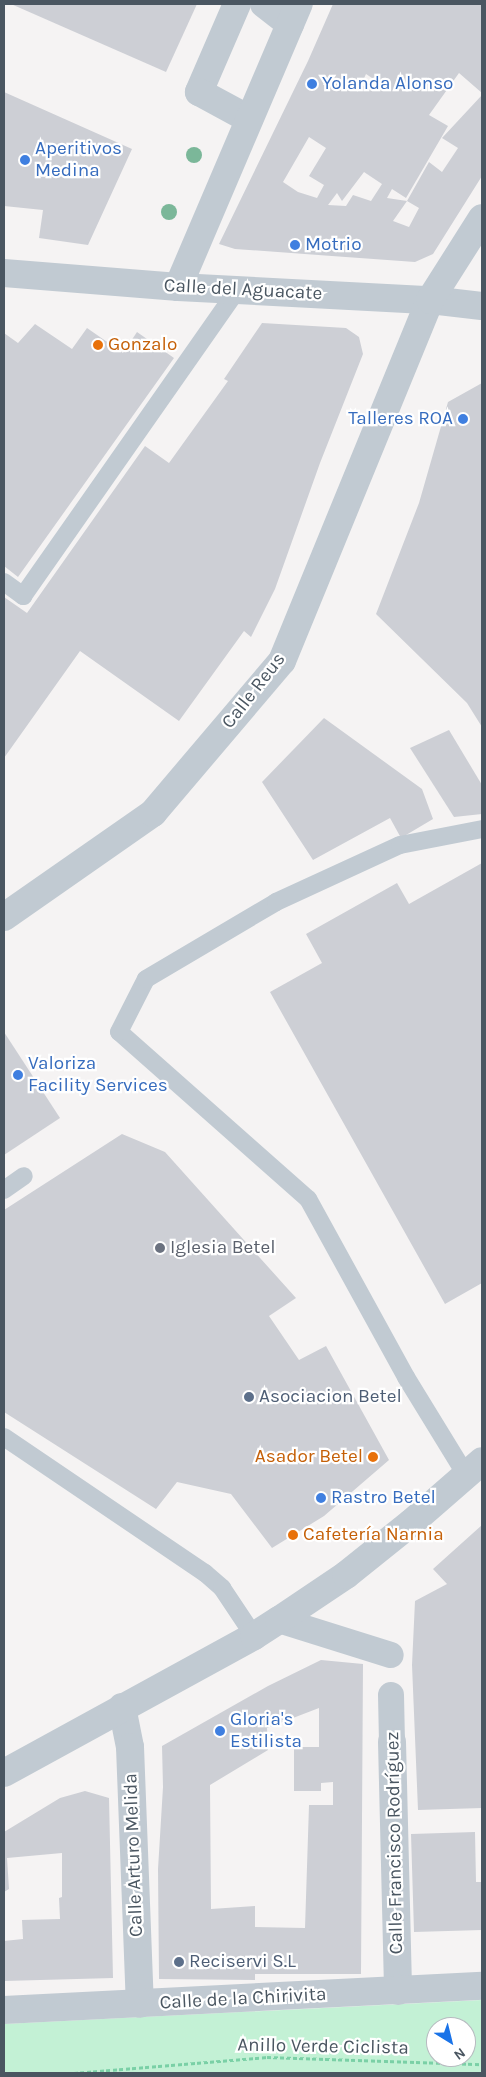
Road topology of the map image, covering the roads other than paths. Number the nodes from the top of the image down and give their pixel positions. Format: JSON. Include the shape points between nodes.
{"nodes":[{"id":1,"x":237,"y":4,"type":"edge"},
{"id":2,"x":264,"y":4,"type":"edge"},
{"id":3,"x":294,"y":14,"type":"edge"},
{"id":4,"x":249,"y":119,"type":"junction"},
{"id":5,"x":482,"y":218,"type":"edge"},
{"id":6,"x":4,"y":273,"type":"edge"},
{"id":7,"x":178,"y":286,"type":"junction"},
{"id":8,"x":237,"y":290,"type":"junction"},
{"id":9,"x":430,"y":300,"type":"junction"},
{"id":10,"x":482,"y":306,"type":"edge"},
{"id":11,"x":4,"y":582,"type":"edge"},
{"id":12,"x":482,"y":829,"type":"edge"},
{"id":13,"x":4,"y":917,"type":"edge"},
{"id":14,"x":24,"y":1176,"type":"dead end"},
{"id":15,"x":4,"y":1190,"type":"edge"},
{"id":16,"x":4,"y":1437,"type":"edge"},
{"id":17,"x":474,"y":1468,"type":"edge"},
{"id":18,"x":279,"y":1620,"type":"junction"},
{"id":19,"x":254,"y":1636,"type":"junction"},
{"id":20,"x":391,"y":1655,"type":"dead end"},
{"id":21,"x":391,"y":1695,"type":"dead end"},
{"id":22,"x":122,"y":1707,"type":"junction"},
{"id":23,"x":392,"y":1742,"type":"joint"},
{"id":24,"x":4,"y":1773,"type":"edge"},
{"id":25,"x":482,"y":1986,"type":"edge"},
{"id":26,"x":398,"y":1991,"type":"junction"},
{"id":27,"x":140,"y":2004,"type":"junction"},
{"id":28,"x":4,"y":2010,"type":"edge"}],
"edges":[{"from":1,"to":4,"type":"street","via":[[199,92]]},
{"from":2,"to":3,"type":"street"},
{"from":3,"to":4,"type":"street"},
{"from":4,"to":7,"type":"street"},
{"from":5,"to":9,"type":"street","name":"Calle Reus"},
{"from":6,"to":7,"type":"street","name":"Calle del Aguacate"},
{"from":7,"to":8,"type":"street","name":"Calle del Aguacate"},
{"from":8,"to":9,"type":"street","name":"Calle del Aguacate"},
{"from":8,"to":11,"type":"lane","via":[[23,596]]},
{"from":9,"to":10,"type":"street","name":"Calle del Aguacate"},
{"from":9,"to":13,"type":"street","name":"Calle Reus","via":[[282,661],[153,813]]},
{"from":12,"to":17,"type":"lane","via":[[400,845],[276,902],[146,979],[119,1032],[308,1199],[406,1377]]},
{"from":14,"to":15,"type":"lane"},
{"from":16,"to":19,"type":"lane","via":[[205,1573],[222,1588]]},
{"from":17,"to":18,"type":"street","via":[[346,1575]]},
{"from":18,"to":19,"type":"street"},
{"from":18,"to":20,"type":"street"},
{"from":19,"to":22,"type":"street"},
{"from":21,"to":23,"type":"street","name":"Calle Francisco Rodríguez"},
{"from":22,"to":24,"type":"street"},
{"from":22,"to":27,"type":"street","name":"Calle Arturo Melida","via":[[130,1747]]},
{"from":23,"to":26,"type":"street","name":"Calle Francisco Rodríguez"},
{"from":25,"to":26,"type":"street","name":"Calle de la Chirivita"},
{"from":26,"to":27,"type":"street","name":"Calle de la Chirivita"},
{"from":27,"to":28,"type":"street","name":"Calle de la Chirivita"}]}
